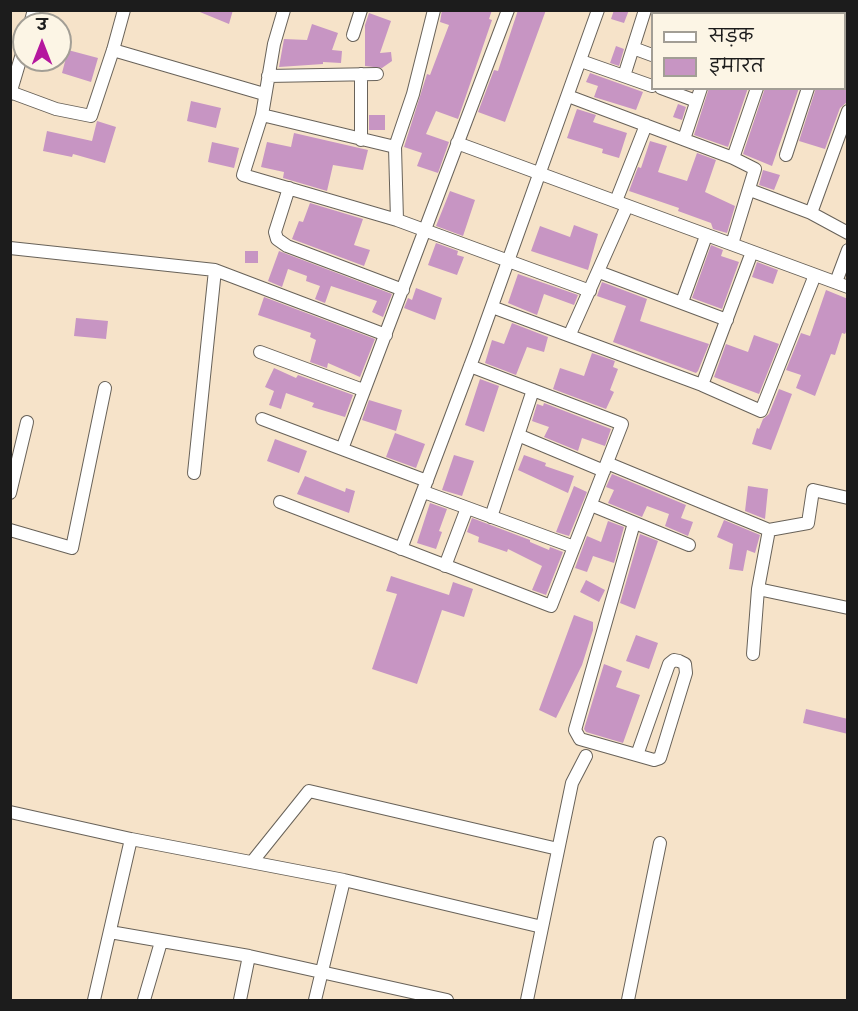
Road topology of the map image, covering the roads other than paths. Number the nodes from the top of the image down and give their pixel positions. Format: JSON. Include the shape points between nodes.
{"nodes":[{"id":1,"x":123,"y":10,"type":"edge"},
{"id":2,"x":361,"y":10,"type":"edge"},
{"id":3,"x":434,"y":10,"type":"edge"},
{"id":4,"x":508,"y":10,"type":"edge"},
{"id":5,"x":598,"y":10,"type":"edge"},
{"id":6,"x":645,"y":10,"type":"edge"},
{"id":7,"x":283,"y":11,"type":"edge"},
{"id":8,"x":353,"y":35,"type":"dead end"},
{"id":9,"x":633,"y":48,"type":"junction"},
{"id":10,"x":113,"y":50,"type":"junction"},
{"id":11,"x":651,"y":55,"type":"edge"},
{"id":12,"x":580,"y":61,"type":"junction"},
{"id":13,"x":17,"y":72,"type":"edge"},
{"id":14,"x":361,"y":74,"type":"junction"},
{"id":15,"x":377,"y":74,"type":"dead end"},
{"id":16,"x":268,"y":76,"type":"junction"},
{"id":17,"x":624,"y":76,"type":"junction"},
{"id":18,"x":651,"y":86,"type":"edge"},
{"id":19,"x":672,"y":90,"type":"edge"},
{"id":20,"x":756,"y":90,"type":"edge"},
{"id":21,"x":807,"y":90,"type":"edge"},
{"id":22,"x":11,"y":93,"type":"edge"},
{"id":23,"x":264,"y":94,"type":"junction"},
{"id":24,"x":698,"y":95,"type":"edge"},
{"id":25,"x":567,"y":96,"type":"junction"},
{"id":26,"x":848,"y":111,"type":"edge"},
{"id":27,"x":262,"y":115,"type":"junction"},
{"id":28,"x":646,"y":125,"type":"junction"},
{"id":29,"x":684,"y":139,"type":"junction"},
{"id":30,"x":361,"y":140,"type":"junction"},
{"id":31,"x":457,"y":143,"type":"junction"},
{"id":32,"x":395,"y":147,"type":"junction"},
{"id":33,"x":786,"y":154,"type":"dead end"},
{"id":34,"x":733,"y":158,"type":"junction"},
{"id":35,"x":540,"y":173,"type":"junction"},
{"id":36,"x":289,"y":188,"type":"junction"},
{"id":37,"x":750,"y":190,"type":"junction"},
{"id":38,"x":622,"y":203,"type":"junction"},
{"id":39,"x":811,"y":213,"type":"junction"},
{"id":40,"x":397,"y":220,"type":"junction"},
{"id":41,"x":424,"y":230,"type":"junction"},
{"id":42,"x":848,"y":233,"type":"edge"},
{"id":43,"x":706,"y":236,"type":"junction"},
{"id":44,"x":732,"y":244,"type":"junction"},
{"id":45,"x":11,"y":249,"type":"edge"},
{"id":46,"x":848,"y":250,"type":"edge"},
{"id":47,"x":752,"y":252,"type":"junction"},
{"id":48,"x":10,"y":260,"type":"edge"},
{"id":49,"x":508,"y":262,"type":"junction"},
{"id":50,"x":215,"y":270,"type":"junction"},
{"id":51,"x":599,"y":272,"type":"junction"},
{"id":52,"x":815,"y":275,"type":"junction"},
{"id":53,"x":842,"y":285,"type":"edge"},
{"id":54,"x":403,"y":290,"type":"junction"},
{"id":55,"x":590,"y":291,"type":"junction"},
{"id":56,"x":682,"y":302,"type":"junction"},
{"id":57,"x":492,"y":306,"type":"junction"},
{"id":58,"x":727,"y":320,"type":"junction"},
{"id":59,"x":570,"y":334,"type":"junction"},
{"id":60,"x":386,"y":335,"type":"junction"},
{"id":61,"x":260,"y":352,"type":"dead end"},
{"id":62,"x":470,"y":366,"type":"junction"},
{"id":63,"x":702,"y":385,"type":"junction"},
{"id":64,"x":105,"y":388,"type":"dead end"},
{"id":65,"x":363,"y":390,"type":"junction"},
{"id":66,"x":533,"y":390,"type":"junction"},
{"id":67,"x":262,"y":419,"type":"dead end"},
{"id":68,"x":27,"y":422,"type":"dead end"},
{"id":69,"x":518,"y":435,"type":"junction"},
{"id":70,"x":342,"y":449,"type":"junction"},
{"id":71,"x":606,"y":467,"type":"junction"},
{"id":72,"x":194,"y":473,"type":"dead end"},
{"id":73,"x":425,"y":487,"type":"junction"},
{"id":74,"x":10,"y":493,"type":"edge"},
{"id":75,"x":848,"y":498,"type":"edge"},
{"id":76,"x":280,"y":502,"type":"dead end"},
{"id":77,"x":591,"y":505,"type":"junction"},
{"id":78,"x":467,"y":508,"type":"junction"},
{"id":79,"x":491,"y":517,"type":"junction"},
{"id":80,"x":634,"y":523,"type":"junction"},
{"id":81,"x":10,"y":530,"type":"edge"},
{"id":82,"x":769,"y":530,"type":"junction"},
{"id":83,"x":689,"y":545,"type":"dead end"},
{"id":84,"x":574,"y":548,"type":"junction"},
{"id":85,"x":401,"y":549,"type":"junction"},
{"id":86,"x":445,"y":566,"type":"junction"},
{"id":87,"x":758,"y":589,"type":"junction"},
{"id":88,"x":848,"y":608,"type":"edge"},
{"id":89,"x":753,"y":654,"type":"dead end"},
{"id":90,"x":637,"y":755,"type":"junction"},
{"id":91,"x":586,"y":756,"type":"dead end"},
{"id":92,"x":10,"y":812,"type":"edge"},
{"id":93,"x":131,"y":839,"type":"junction"},
{"id":94,"x":660,"y":843,"type":"dead end"},
{"id":95,"x":558,"y":849,"type":"junction"},
{"id":96,"x":252,"y":862,"type":"junction"},
{"id":97,"x":344,"y":880,"type":"junction"},
{"id":98,"x":542,"y":927,"type":"junction"},
{"id":99,"x":110,"y":932,"type":"junction"},
{"id":100,"x":161,"y":942,"type":"junction"},
{"id":101,"x":249,"y":956,"type":"junction"},
{"id":102,"x":321,"y":971,"type":"junction"},
{"id":103,"x":397,"y":995,"type":"edge"},
{"id":104,"x":94,"y":1000,"type":"edge"},
{"id":105,"x":144,"y":1000,"type":"edge"},
{"id":106,"x":240,"y":1000,"type":"edge"},
{"id":107,"x":315,"y":1000,"type":"edge"},
{"id":108,"x":447,"y":1000,"type":"edge"},
{"id":109,"x":527,"y":1000,"type":"edge"},
{"id":110,"x":628,"y":1000,"type":"edge"}],
"edges":[{"from":1,"to":10,"type":"street"},
{"from":2,"to":8,"type":"street"},
{"from":3,"to":32,"type":"street"},
{"from":4,"to":31,"type":"street"},
{"from":5,"to":12,"type":"street"},
{"from":6,"to":9,"type":"street"},
{"from":7,"to":16,"type":"street"},
{"from":9,"to":11,"type":"street"},
{"from":9,"to":17,"type":"street"},
{"from":10,"to":22,"type":"street","via":[[91,116]]},
{"from":10,"to":23,"type":"street"},
{"from":12,"to":17,"type":"street"},
{"from":12,"to":25,"type":"street"},
{"from":13,"to":22,"type":"street"},
{"from":14,"to":15,"type":"street"},
{"from":14,"to":16,"type":"street"},
{"from":14,"to":30,"type":"street"},
{"from":16,"to":23,"type":"street"},
{"from":17,"to":18,"type":"street"},
{"from":19,"to":24,"type":"street"},
{"from":20,"to":34,"type":"street"},
{"from":21,"to":33,"type":"street"},
{"from":23,"to":27,"type":"street"},
{"from":24,"to":29,"type":"street"},
{"from":25,"to":28,"type":"street"},
{"from":25,"to":35,"type":"street"},
{"from":26,"to":39,"type":"street"},
{"from":27,"to":30,"type":"street"},
{"from":27,"to":36,"type":"street","via":[[243,175]]},
{"from":28,"to":29,"type":"street"},
{"from":28,"to":38,"type":"street"},
{"from":29,"to":34,"type":"street"},
{"from":30,"to":32,"type":"street"},
{"from":31,"to":35,"type":"street"},
{"from":31,"to":41,"type":"street"},
{"from":32,"to":40,"type":"street"},
{"from":34,"to":37,"type":"street","via":[[755,169]]},
{"from":35,"to":38,"type":"street"},
{"from":35,"to":49,"type":"street"},
{"from":36,"to":40,"type":"street"},
{"from":36,"to":54,"type":"street","via":[[275,232],[277,239]]},
{"from":37,"to":39,"type":"street"},
{"from":37,"to":44,"type":"street"},
{"from":38,"to":43,"type":"street"},
{"from":38,"to":51,"type":"street"},
{"from":39,"to":42,"type":"street"},
{"from":40,"to":41,"type":"street"},
{"from":41,"to":49,"type":"street"},
{"from":41,"to":54,"type":"street"},
{"from":43,"to":44,"type":"street"},
{"from":43,"to":56,"type":"street"},
{"from":44,"to":47,"type":"street"},
{"from":45,"to":48,"type":"street"},
{"from":45,"to":50,"type":"street"},
{"from":46,"to":53,"type":"street"},
{"from":47,"to":52,"type":"street"},
{"from":47,"to":58,"type":"street"},
{"from":49,"to":55,"type":"street"},
{"from":49,"to":57,"type":"street"},
{"from":50,"to":60,"type":"street"},
{"from":50,"to":72,"type":"street"},
{"from":51,"to":55,"type":"street"},
{"from":51,"to":56,"type":"street"},
{"from":52,"to":53,"type":"street"},
{"from":52,"to":63,"type":"street","via":[[761,411]]},
{"from":54,"to":60,"type":"street"},
{"from":55,"to":59,"type":"street"},
{"from":56,"to":58,"type":"street"},
{"from":57,"to":59,"type":"street"},
{"from":57,"to":62,"type":"street"},
{"from":58,"to":63,"type":"street"},
{"from":59,"to":63,"type":"street"},
{"from":60,"to":65,"type":"street"},
{"from":61,"to":65,"type":"street"},
{"from":62,"to":66,"type":"street"},
{"from":62,"to":73,"type":"street"},
{"from":64,"to":81,"type":"street","via":[[72,548]]},
{"from":65,"to":70,"type":"street"},
{"from":66,"to":69,"type":"street"},
{"from":66,"to":71,"type":"street","via":[[621,424]]},
{"from":67,"to":70,"type":"street"},
{"from":68,"to":74,"type":"street"},
{"from":69,"to":71,"type":"street"},
{"from":69,"to":79,"type":"street"},
{"from":70,"to":73,"type":"street"},
{"from":71,"to":77,"type":"street"},
{"from":71,"to":82,"type":"street"},
{"from":73,"to":78,"type":"street"},
{"from":73,"to":85,"type":"street"},
{"from":75,"to":82,"type":"street","via":[[813,490],[808,523]]},
{"from":76,"to":85,"type":"street"},
{"from":77,"to":80,"type":"street"},
{"from":77,"to":84,"type":"street"},
{"from":78,"to":79,"type":"street"},
{"from":78,"to":86,"type":"street"},
{"from":79,"to":84,"type":"street"},
{"from":80,"to":83,"type":"street"},
{"from":80,"to":90,"type":"street","via":[[575,730],[580,739]]},
{"from":82,"to":87,"type":"street"},
{"from":84,"to":86,"type":"street","via":[[551,606]]},
{"from":85,"to":86,"type":"street"},
{"from":87,"to":88,"type":"street"},
{"from":87,"to":89,"type":"street"},
{"from":90,"to":90,"type":"street","via":[[669,664],[679,661],[685,664],[686,673],[663,754],[654,760]]},
{"from":91,"to":95,"type":"street","via":[[572,783]]},
{"from":92,"to":93,"type":"street"},
{"from":93,"to":96,"type":"street"},
{"from":93,"to":99,"type":"street"},
{"from":94,"to":110,"type":"street"},
{"from":95,"to":96,"type":"street","via":[[309,791]]},
{"from":95,"to":98,"type":"street"},
{"from":96,"to":97,"type":"street"},
{"from":97,"to":98,"type":"street"},
{"from":97,"to":102,"type":"street"},
{"from":98,"to":109,"type":"street"},
{"from":99,"to":100,"type":"street"},
{"from":99,"to":104,"type":"street"},
{"from":100,"to":101,"type":"street"},
{"from":100,"to":105,"type":"street"},
{"from":101,"to":102,"type":"street"},
{"from":101,"to":106,"type":"street"},
{"from":102,"to":103,"type":"street"},
{"from":102,"to":107,"type":"street"},
{"from":103,"to":108,"type":"street"}]}
